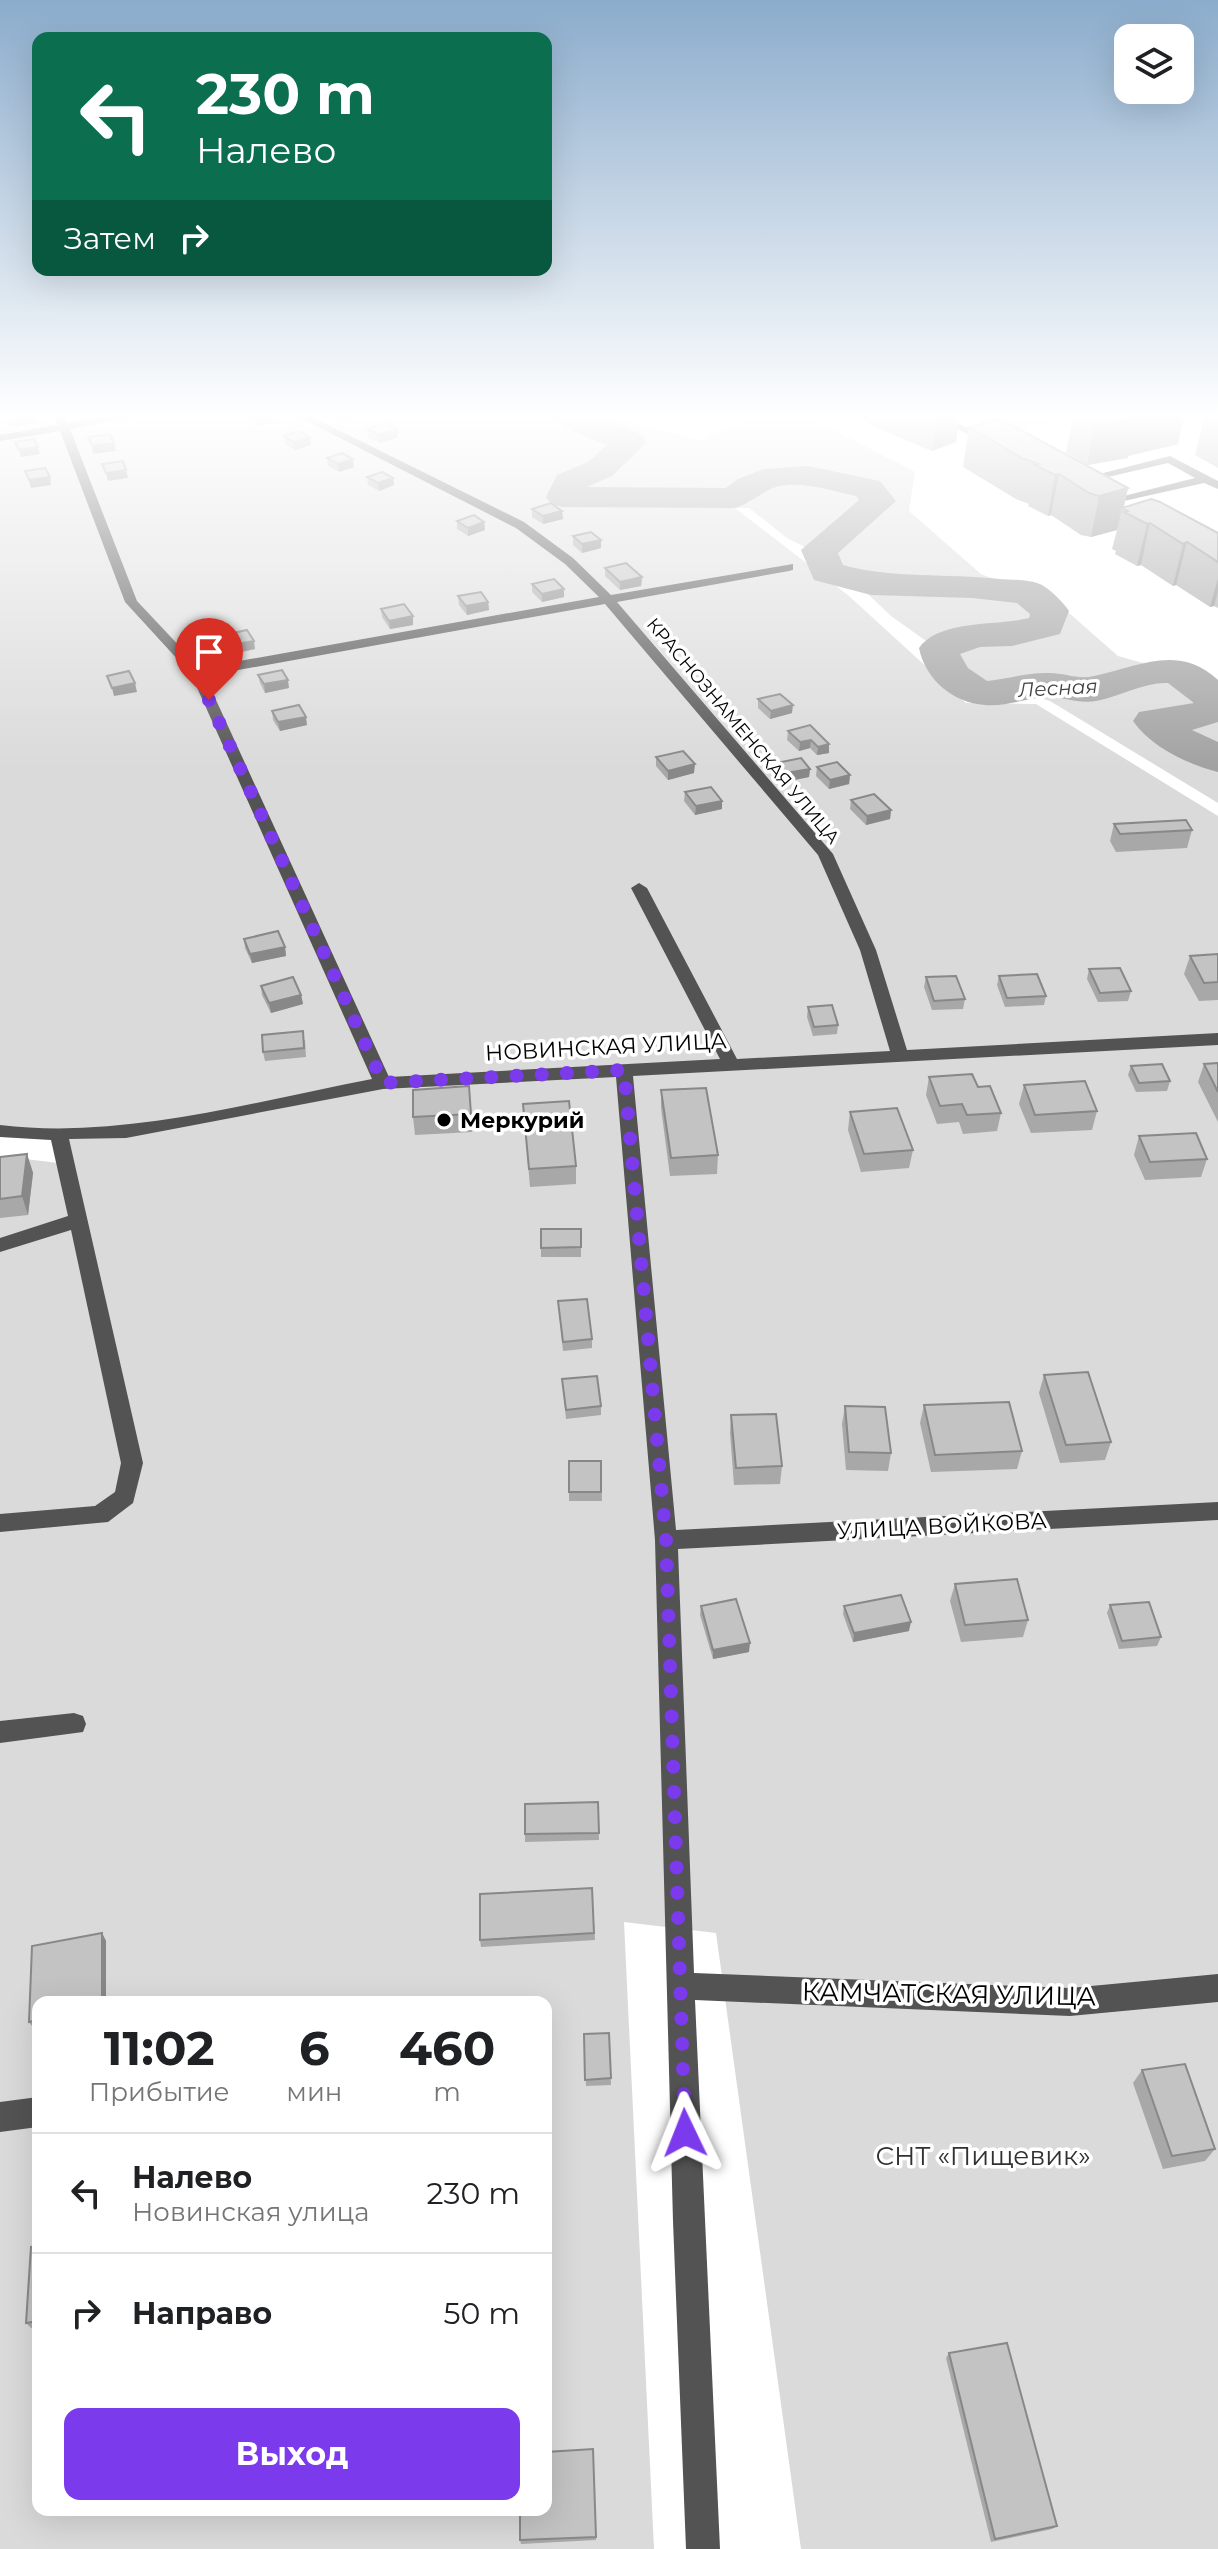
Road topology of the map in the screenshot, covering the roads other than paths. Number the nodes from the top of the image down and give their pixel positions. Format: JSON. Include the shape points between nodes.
{"nodes":[{"id":1,"x":104,"y":532,"type":"edge"},
{"id":2,"x":529,"y":532,"type":"edge"},
{"id":3,"x":789,"y":567,"type":"dead end"},
{"id":4,"x":610,"y":601,"type":"junction"},
{"id":5,"x":197,"y":673,"type":"junction"},
{"id":6,"x":639,"y":888,"type":"dead end"},
{"id":7,"x":1218,"y":1039,"type":"edge"},
{"id":8,"x":900,"y":1056,"type":"junction"},
{"id":9,"x":731,"y":1064,"type":"junction"},
{"id":10,"x":624,"y":1070,"type":"junction"},
{"id":11,"x":383,"y":1083,"type":"junction"},
{"id":12,"x":0,"y":1131,"type":"edge"},
{"id":13,"x":59,"y":1134,"type":"junction"},
{"id":14,"x":78,"y":1220,"type":"junction"},
{"id":15,"x":0,"y":1245,"type":"edge"},
{"id":16,"x":1218,"y":1511,"type":"edge"},
{"id":17,"x":0,"y":1523,"type":"edge"},
{"id":18,"x":666,"y":1540,"type":"junction"},
{"id":19,"x":74,"y":1724,"type":"dead end"},
{"id":20,"x":0,"y":1732,"type":"edge"},
{"id":21,"x":681,"y":1986,"type":"junction"},
{"id":22,"x":1218,"y":1988,"type":"edge"},
{"id":23,"x":32,"y":2113,"type":"edge"},
{"id":24,"x":0,"y":2117,"type":"edge"},
{"id":25,"x":703,"y":2549,"type":"edge"}],
"edges":[{"from":1,"to":5,"type":"street","via":[[131,602]]},
{"from":2,"to":4,"type":"street","name":"КРАСНОЗНАМЕНСКАЯ УЛИЦА"},
{"from":3,"to":4,"type":"street"},
{"from":4,"to":5,"type":"street"},
{"from":4,"to":8,"type":"street","name":"КРАСНОЗНАМЕНСКАЯ УЛИЦА","via":[[825,854],[868,950]]},
{"from":5,"to":11,"type":"street"},
{"from":6,"to":9,"type":"street"},
{"from":7,"to":8,"type":"street","name":"НОВИНСКАЯ УЛИЦА"},
{"from":8,"to":9,"type":"street","name":"НОВИНСКАЯ УЛИЦА"},
{"from":9,"to":10,"type":"street","name":"НОВИНСКАЯ УЛИЦА"},
{"from":10,"to":11,"type":"street","name":"НОВИНСКАЯ УЛИЦА"},
{"from":10,"to":18,"type":"street"},
{"from":11,"to":13,"type":"street","name":"НОВИНСКАЯ УЛИЦА","via":[[126,1132]]},
{"from":12,"to":13,"type":"street","name":"НОВИНСКАЯ УЛИЦА"},
{"from":13,"to":14,"type":"street"},
{"from":14,"to":15,"type":"street"},
{"from":14,"to":17,"type":"street","via":[[132,1463],[125,1497],[100,1515]]},
{"from":16,"to":18,"type":"street","name":"УЛИЦА ВОЙКОВА"},
{"from":18,"to":21,"type":"street"},
{"from":19,"to":20,"type":"street"},
{"from":21,"to":22,"type":"street","name":"КАМЧАТСКАЯ УЛИЦА","via":[[1070,2002]]},
{"from":21,"to":25,"type":"street"},
{"from":23,"to":24,"type":"street"}]}
